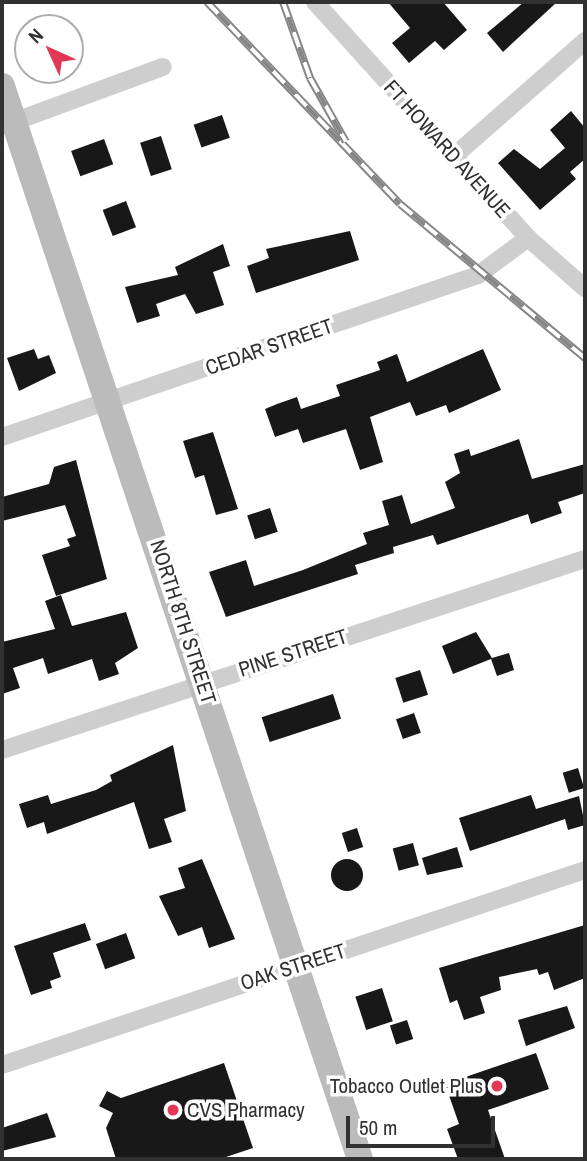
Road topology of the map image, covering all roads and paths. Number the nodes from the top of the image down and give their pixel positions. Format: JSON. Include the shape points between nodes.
{"nodes":[{"id":1,"x":315,"y":2,"type":"edge"},
{"id":2,"x":585,"y":41,"type":"edge"},
{"id":3,"x":163,"y":67,"type":"dead end"},
{"id":4,"x":2,"y":86,"type":"edge"},
{"id":5,"x":8,"y":124,"type":"edge"},
{"id":6,"x":453,"y":157,"type":"junction"},
{"id":7,"x":528,"y":238,"type":"junction"},
{"id":8,"x":585,"y":288,"type":"edge"},
{"id":9,"x":109,"y":401,"type":"junction"},
{"id":10,"x":2,"y":437,"type":"edge"},
{"id":11,"x":585,"y":559,"type":"edge"},
{"id":12,"x":203,"y":682,"type":"junction"},
{"id":13,"x":2,"y":750,"type":"edge"},
{"id":14,"x":585,"y":870,"type":"edge"},
{"id":15,"x":297,"y":966,"type":"junction"},
{"id":16,"x":2,"y":1065,"type":"edge"},
{"id":17,"x":360,"y":1159,"type":"edge"}],
"edges":[{"from":1,"to":6,"type":"street","name":"FT HOWARD AVENUE"},
{"from":2,"to":6,"type":"street"},
{"from":3,"to":5,"type":"street"},
{"from":4,"to":5,"type":"main road","name":"NORTH 8TH STREET"},
{"from":5,"to":9,"type":"main road","name":"NORTH 8TH STREET"},
{"from":6,"to":7,"type":"street","name":"FT HOWARD AVENUE"},
{"from":7,"to":8,"type":"street","name":"FT HOWARD AVENUE"},
{"from":7,"to":9,"type":"street","name":"CEDAR STREET","via":[[478,275]]},
{"from":9,"to":10,"type":"street","name":"CEDAR STREET"},
{"from":9,"to":12,"type":"main road","name":"NORTH 8TH STREET"},
{"from":11,"to":12,"type":"street","name":"PINE STREET"},
{"from":12,"to":13,"type":"street","name":"PINE STREET"},
{"from":12,"to":15,"type":"main road","name":"NORTH 8TH STREET"},
{"from":14,"to":15,"type":"street","name":"OAK STREET"},
{"from":15,"to":16,"type":"street","name":"OAK STREET"},
{"from":15,"to":17,"type":"main road","name":"NORTH 8TH STREET"}]}
